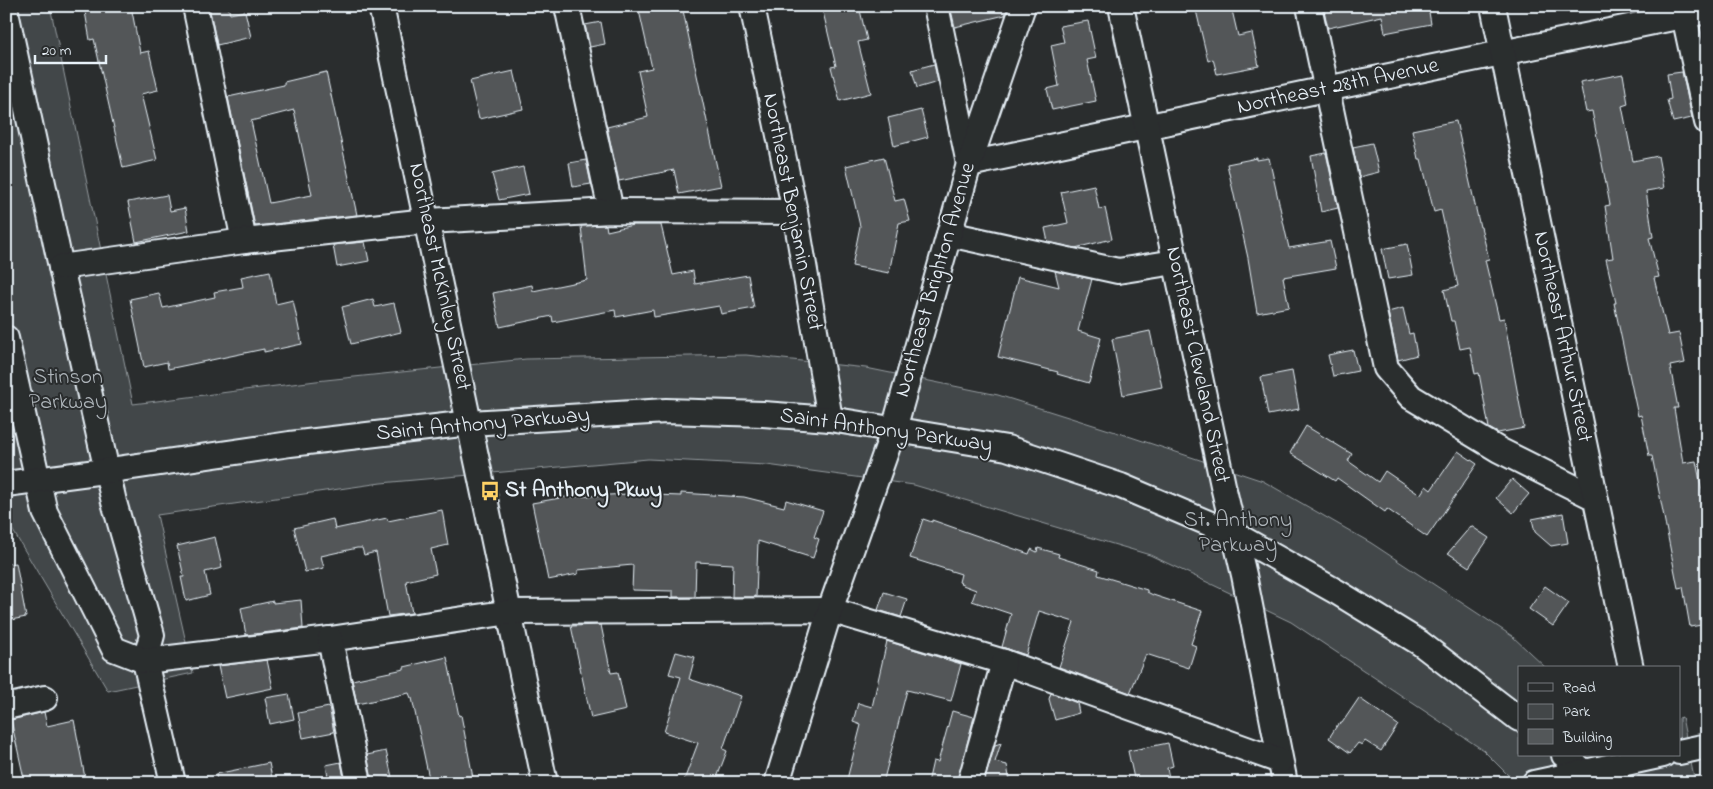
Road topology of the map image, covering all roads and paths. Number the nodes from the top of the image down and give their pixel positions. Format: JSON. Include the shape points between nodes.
{"nodes":[{"id":1,"x":195,"y":6,"type":"edge"},
{"id":2,"x":381,"y":6,"type":"edge"},
{"id":3,"x":567,"y":6,"type":"edge"},
{"id":4,"x":752,"y":6,"type":"edge"},
{"id":5,"x":936,"y":6,"type":"edge"},
{"id":6,"x":1023,"y":6,"type":"edge"},
{"id":7,"x":1121,"y":6,"type":"edge"},
{"id":8,"x":1309,"y":6,"type":"edge"},
{"id":9,"x":1493,"y":6,"type":"edge"},
{"id":10,"x":1691,"y":11,"type":"edge"},
{"id":11,"x":6,"y":12,"type":"edge"},
{"id":12,"x":1503,"y":54,"type":"junction"},
{"id":13,"x":1326,"y":89,"type":"junction"},
{"id":14,"x":1707,"y":122,"type":"edge"},
{"id":15,"x":1147,"y":127,"type":"junction"},
{"id":16,"x":969,"y":164,"type":"junction"},
{"id":17,"x":611,"y":211,"type":"junction"},
{"id":18,"x":795,"y":212,"type":"junction"},
{"id":19,"x":427,"y":221,"type":"junction"},
{"id":20,"x":949,"y":234,"type":"junction"},
{"id":21,"x":244,"y":241,"type":"junction"},
{"id":22,"x":1175,"y":262,"type":"junction"},
{"id":23,"x":61,"y":267,"type":"junction"},
{"id":24,"x":6,"y":338,"type":"edge"},
{"id":25,"x":830,"y":419,"type":"junction"},
{"id":26,"x":470,"y":423,"type":"junction"},
{"id":27,"x":894,"y":429,"type":"junction"},
{"id":28,"x":107,"y":470,"type":"junction"},
{"id":29,"x":36,"y":479,"type":"junction"},
{"id":30,"x":6,"y":484,"type":"edge"},
{"id":31,"x":1596,"y":498,"type":"junction"},
{"id":32,"x":1234,"y":534,"type":"junction"},
{"id":33,"x":830,"y":610,"type":"junction"},
{"id":34,"x":510,"y":612,"type":"junction"},
{"id":35,"x":330,"y":639,"type":"junction"},
{"id":36,"x":145,"y":661,"type":"junction"},
{"id":37,"x":1004,"y":662,"type":"junction"},
{"id":38,"x":1631,"y":666,"type":"edge"},
{"id":39,"x":45,"y":698,"type":"dead end"},
{"id":40,"x":6,"y":707,"type":"edge"},
{"id":41,"x":1518,"y":718,"type":"edge"},
{"id":42,"x":1707,"y":746,"type":"edge"},
{"id":43,"x":1680,"y":752,"type":"edge"},
{"id":44,"x":1565,"y":756,"type":"edge"},
{"id":45,"x":1654,"y":756,"type":"edge"},
{"id":46,"x":1282,"y":772,"type":"edge"},
{"id":47,"x":1590,"y":777,"type":"edge"},
{"id":48,"x":173,"y":783,"type":"edge"},
{"id":49,"x":359,"y":783,"type":"edge"},
{"id":50,"x":545,"y":783,"type":"edge"},
{"id":51,"x":777,"y":783,"type":"edge"},
{"id":52,"x":970,"y":783,"type":"edge"},
{"id":53,"x":1534,"y":783,"type":"edge"}],
"edges":[{"from":1,"to":21,"type":"street"},
{"from":2,"to":19,"type":"street","name":"Northeast McKinley Street"},
{"from":3,"to":17,"type":"street"},
{"from":4,"to":18,"type":"street","name":"Northeast Benjamin Street"},
{"from":5,"to":16,"type":"street"},
{"from":6,"to":16,"type":"street","name":"Northeast Brighton Avenue"},
{"from":7,"to":15,"type":"street","name":"Northeast Cleveland Street"},
{"from":8,"to":13,"type":"street"},
{"from":9,"to":12,"type":"street","name":"Northeast Arthur Street"},
{"from":10,"to":12,"type":"street","name":"Northeast 28th Avenue"},
{"from":10,"to":14,"type":"street"},
{"from":11,"to":23,"type":"street"},
{"from":12,"to":13,"type":"street","name":"Northeast 28th Avenue"},
{"from":12,"to":31,"type":"street","name":"Northeast Arthur Street"},
{"from":13,"to":15,"type":"street","name":"Northeast 28th Avenue"},
{"from":13,"to":31,"type":"street","via":[[1386,368],[1419,402],[1498,450]]},
{"from":15,"to":16,"type":"street","name":"Northeast 28th Avenue"},
{"from":15,"to":22,"type":"street","name":"Northeast Cleveland Street"},
{"from":16,"to":20,"type":"street","name":"Northeast Brighton Avenue"},
{"from":17,"to":18,"type":"street"},
{"from":17,"to":19,"type":"street"},
{"from":18,"to":25,"type":"street","name":"Northeast Benjamin Street"},
{"from":19,"to":21,"type":"street"},
{"from":19,"to":26,"type":"street","name":"Northeast McKinley Street"},
{"from":20,"to":22,"type":"street","via":[[1118,272]]},
{"from":20,"to":27,"type":"street","name":"Northeast Brighton Avenue"},
{"from":21,"to":23,"type":"street"},
{"from":22,"to":32,"type":"street","name":"Northeast Cleveland Street"},
{"from":23,"to":28,"type":"street"},
{"from":24,"to":29,"type":"street"},
{"from":25,"to":26,"type":"street","name":"Saint Anthony Parkway","via":[[666,411]]},
{"from":25,"to":27,"type":"street","name":"Saint Anthony Parkway"},
{"from":26,"to":28,"type":"street","name":"Saint Anthony Parkway"},
{"from":26,"to":34,"type":"street","name":"Northeast McKinley Street"},
{"from":27,"to":32,"type":"street","name":"Saint Anthony Parkway","via":[[1007,448],[1121,486]]},
{"from":27,"to":33,"type":"street","name":"Northeast Brighton Avenue"},
{"from":28,"to":29,"type":"street","name":"Saint Anthony Parkway"},
{"from":28,"to":36,"type":"street","via":[[152,635]]},
{"from":29,"to":30,"type":"street","name":"Saint Anthony Parkway"},
{"from":29,"to":36,"type":"street","via":[[45,512],[114,649]]},
{"from":31,"to":38,"type":"street","name":"Northeast Arthur Street"},
{"from":32,"to":41,"type":"street","name":"Saint Anthony Parkway","via":[[1420,643]]},
{"from":32,"to":46,"type":"street","name":"Northeast Cleveland Street"},
{"from":33,"to":34,"type":"street"},
{"from":33,"to":37,"type":"street"},
{"from":33,"to":51,"type":"street","name":"Northeast Brighton Avenue"},
{"from":34,"to":35,"type":"street"},
{"from":34,"to":50,"type":"street","name":"Northeast McKinley Street"},
{"from":35,"to":36,"type":"street"},
{"from":35,"to":49,"type":"street"},
{"from":36,"to":48,"type":"street"},
{"from":37,"to":46,"type":"street"},
{"from":37,"to":52,"type":"street"},
{"from":39,"to":40,"type":"street"},
{"from":42,"to":43,"type":"street"},
{"from":44,"to":47,"type":"street"},
{"from":45,"to":47,"type":"street"},
{"from":47,"to":53,"type":"street"}]}
